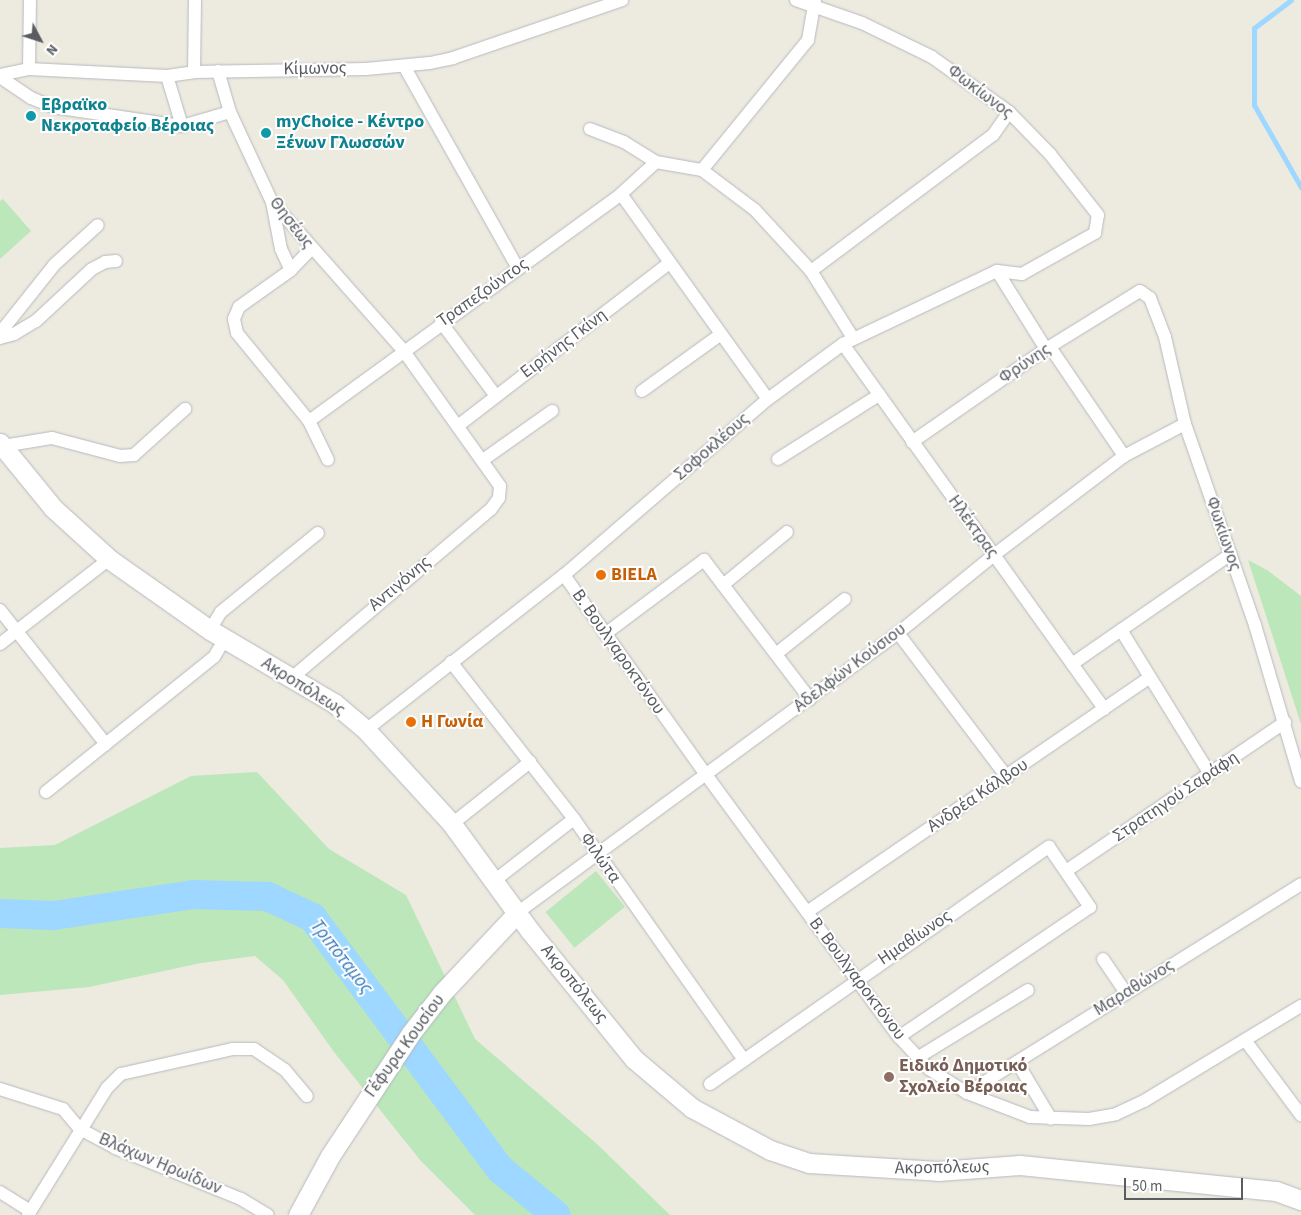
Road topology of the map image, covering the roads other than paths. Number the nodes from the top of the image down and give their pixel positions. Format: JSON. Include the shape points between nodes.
{"nodes":[{"id":1,"x":30,"y":0,"type":"edge"},
{"id":2,"x":195,"y":0,"type":"edge"},
{"id":3,"x":622,"y":0,"type":"edge"},
{"id":4,"x":796,"y":0,"type":"edge"},
{"id":5,"x":814,"y":3,"type":"edge"},
{"id":6,"x":404,"y":66,"type":"junction"},
{"id":7,"x":29,"y":70,"type":"junction"},
{"id":8,"x":218,"y":71,"type":"junction"},
{"id":9,"x":194,"y":72,"type":"junction"},
{"id":10,"x":0,"y":76,"type":"edge"},
{"id":11,"x":167,"y":76,"type":"junction"},
{"id":12,"x":230,"y":112,"type":"junction"},
{"id":13,"x":1009,"y":112,"type":"junction"},
{"id":14,"x":182,"y":126,"type":"junction"},
{"id":15,"x":590,"y":129,"type":"dead end"},
{"id":16,"x":656,"y":162,"type":"junction"},
{"id":17,"x":702,"y":170,"type":"junction"},
{"id":18,"x":621,"y":194,"type":"junction"},
{"id":19,"x":272,"y":202,"type":"junction"},
{"id":20,"x":98,"y":225,"type":"dead end"},
{"id":21,"x":311,"y":249,"type":"junction"},
{"id":22,"x":116,"y":261,"type":"dead end"},
{"id":23,"x":669,"y":264,"type":"junction"},
{"id":24,"x":518,"y":268,"type":"junction"},
{"id":25,"x":291,"y":270,"type":"junction"},
{"id":26,"x":811,"y":270,"type":"junction"},
{"id":27,"x":998,"y":271,"type":"junction"},
{"id":28,"x":1140,"y":291,"type":"joint"},
{"id":29,"x":441,"y":322,"type":"junction"},
{"id":30,"x":0,"y":333,"type":"edge"},
{"id":31,"x":721,"y":334,"type":"junction"},
{"id":32,"x":0,"y":338,"type":"edge"},
{"id":33,"x":848,"y":341,"type":"junction"},
{"id":34,"x":1048,"y":348,"type":"junction"},
{"id":35,"x":403,"y":350,"type":"junction"},
{"id":36,"x":642,"y":390,"type":"dead end"},
{"id":37,"x":879,"y":395,"type":"junction"},
{"id":38,"x":496,"y":396,"type":"junction"},
{"id":39,"x":768,"y":399,"type":"junction"},
{"id":40,"x":185,"y":409,"type":"dead end"},
{"id":41,"x":552,"y":411,"type":"dead end"},
{"id":42,"x":309,"y":421,"type":"junction"},
{"id":43,"x":1185,"y":424,"type":"junction"},
{"id":44,"x":459,"y":425,"type":"junction"},
{"id":45,"x":912,"y":442,"type":"junction"},
{"id":46,"x":2,"y":445,"type":"edge"},
{"id":47,"x":1124,"y":456,"type":"junction"},
{"id":48,"x":778,"y":459,"type":"dead end"},
{"id":49,"x":328,"y":460,"type":"dead end"},
{"id":50,"x":483,"y":460,"type":"junction"},
{"id":51,"x":318,"y":532,"type":"dead end"},
{"id":52,"x":787,"y":532,"type":"dead end"},
{"id":53,"x":1231,"y":554,"type":"junction"},
{"id":54,"x":994,"y":555,"type":"junction"},
{"id":55,"x":109,"y":558,"type":"junction"},
{"id":56,"x":564,"y":574,"type":"junction"},
{"id":57,"x":723,"y":585,"type":"junction"},
{"id":58,"x":845,"y":599,"type":"dead end"},
{"id":59,"x":0,"y":610,"type":"edge"},
{"id":60,"x":1121,"y":630,"type":"junction"},
{"id":61,"x":16,"y":631,"type":"junction"},
{"id":62,"x":898,"y":633,"type":"junction"},
{"id":63,"x":218,"y":634,"type":"junction"},
{"id":64,"x":605,"y":634,"type":"junction"},
{"id":65,"x":0,"y":644,"type":"edge"},
{"id":66,"x":776,"y":654,"type":"junction"},
{"id":67,"x":451,"y":662,"type":"junction"},
{"id":68,"x":1072,"y":664,"type":"junction"},
{"id":69,"x":292,"y":678,"type":"junction"},
{"id":70,"x":1149,"y":678,"type":"junction"},
{"id":71,"x":810,"y":699,"type":"junction"},
{"id":72,"x":1104,"y":709,"type":"junction"},
{"id":73,"x":1285,"y":722,"type":"junction"},
{"id":74,"x":366,"y":730,"type":"junction"},
{"id":75,"x":106,"y":744,"type":"junction"},
{"id":76,"x":530,"y":762,"type":"junction"},
{"id":77,"x":1210,"y":774,"type":"junction"},
{"id":78,"x":706,"y":776,"type":"junction"},
{"id":79,"x":1007,"y":777,"type":"junction"},
{"id":80,"x":1301,"y":781,"type":"edge"},
{"id":81,"x":46,"y":792,"type":"dead end"},
{"id":82,"x":574,"y":819,"type":"junction"},
{"id":83,"x":452,"y":824,"type":"junction"},
{"id":84,"x":598,"y":856,"type":"junction"},
{"id":85,"x":1066,"y":872,"type":"junction"},
{"id":86,"x":494,"y":882,"type":"junction"},
{"id":87,"x":1301,"y":884,"type":"edge"},
{"id":88,"x":807,"y":912,"type":"junction"},
{"id":89,"x":517,"y":914,"type":"junction"},
{"id":90,"x":1104,"y":959,"type":"dead end"},
{"id":91,"x":856,"y":979,"type":"junction"},
{"id":92,"x":1028,"y":990,"type":"dead end"},
{"id":93,"x":1126,"y":993,"type":"junction"},
{"id":94,"x":1301,"y":1006,"type":"edge"},
{"id":95,"x":898,"y":1037,"type":"junction"},
{"id":96,"x":1245,"y":1040,"type":"junction"},
{"id":97,"x":917,"y":1058,"type":"junction"},
{"id":98,"x":744,"y":1060,"type":"junction"},
{"id":99,"x":1017,"y":1062,"type":"junction"},
{"id":100,"x":710,"y":1084,"type":"dead end"},
{"id":101,"x":0,"y":1089,"type":"edge"},
{"id":102,"x":967,"y":1093,"type":"junction"},
{"id":103,"x":307,"y":1096,"type":"dead end"},
{"id":104,"x":1301,"y":1115,"type":"edge"},
{"id":105,"x":1051,"y":1119,"type":"junction"},
{"id":106,"x":80,"y":1129,"type":"junction"},
{"id":107,"x":0,"y":1192,"type":"edge"},
{"id":108,"x":1301,"y":1200,"type":"edge"},
{"id":109,"x":29,"y":1213,"type":"edge"},
{"id":110,"x":268,"y":1215,"type":"edge"},
{"id":111,"x":298,"y":1215,"type":"edge"}],
"edges":[{"from":1,"to":7,"type":"street"},
{"from":2,"to":9,"type":"street"},
{"from":3,"to":6,"type":"street","name":"Κίμωνος","via":[[453,58]]},
{"from":4,"to":5,"type":"street"},
{"from":5,"to":13,"type":"street","name":"Φωκίωνος","via":[[932,57]]},
{"from":5,"to":17,"type":"street","via":[[808,40]]},
{"from":6,"to":8,"type":"street","name":"Κίμωνος"},
{"from":6,"to":24,"type":"street"},
{"from":7,"to":10,"type":"street","name":"Κίμωνος"},
{"from":7,"to":11,"type":"street","name":"Κίμωνος"},
{"from":8,"to":9,"type":"street","name":"Κίμωνος"},
{"from":8,"to":12,"type":"street","name":"Θησέως"},
{"from":9,"to":11,"type":"street","name":"Κίμωνος"},
{"from":10,"to":14,"type":"street","via":[[31,98],[53,107]]},
{"from":11,"to":14,"type":"street"},
{"from":12,"to":14,"type":"street"},
{"from":12,"to":19,"type":"street","name":"Θησέως"},
{"from":13,"to":26,"type":"street","via":[[993,135]]},
{"from":13,"to":27,"type":"street","name":"Φωκίωνος","via":[[1050,154],[1098,215],[1095,232],[1022,274]]},
{"from":15,"to":16,"type":"street","name":"Ηλέκτρας","via":[[624,142]]},
{"from":16,"to":17,"type":"street","name":"Ηλέκτρας"},
{"from":16,"to":18,"type":"street","name":"Τραπεζούντος"},
{"from":17,"to":26,"type":"street","name":"Ηλέκτρας","via":[[755,210]]},
{"from":18,"to":23,"type":"street"},
{"from":18,"to":24,"type":"street","name":"Τραπεζούντος"},
{"from":19,"to":21,"type":"street","name":"Θησέως"},
{"from":19,"to":25,"type":"street","via":[[281,249]]},
{"from":20,"to":30,"type":"street","via":[[54,265]]},
{"from":21,"to":25,"type":"street"},
{"from":21,"to":35,"type":"street","name":"Θησέως"},
{"from":22,"to":32,"type":"street","via":[[105,262],[92,269],[36,321]]},
{"from":23,"to":31,"type":"street"},
{"from":23,"to":38,"type":"street","name":"Ειρήνης Γκίνη"},
{"from":24,"to":29,"type":"street","name":"Τραπεζούντος"},
{"from":25,"to":42,"type":"street","via":[[239,307],[234,319],[237,334]]},
{"from":26,"to":33,"type":"street","name":"Ηλέκτρας"},
{"from":27,"to":33,"type":"street","name":"Σοφοκλέους"},
{"from":27,"to":34,"type":"street"},
{"from":28,"to":34,"type":"street","name":"Φρύνης"},
{"from":28,"to":43,"type":"street","name":"Φωκίωνος","via":[[1150,298],[1165,337]]},
{"from":29,"to":35,"type":"street","name":"Τραπεζούντος"},
{"from":29,"to":38,"type":"street"},
{"from":31,"to":36,"type":"street"},
{"from":31,"to":39,"type":"street"},
{"from":33,"to":37,"type":"street","name":"Ηλέκτρας"},
{"from":33,"to":39,"type":"street","name":"Σοφοκλέους"},
{"from":34,"to":45,"type":"street","name":"Φρύνης"},
{"from":34,"to":47,"type":"street"},
{"from":35,"to":42,"type":"street","name":"Τραπεζούντος"},
{"from":35,"to":44,"type":"street"},
{"from":37,"to":45,"type":"street","name":"Ηλέκτρας"},
{"from":37,"to":48,"type":"street"},
{"from":38,"to":44,"type":"street","name":"Ειρήνης Γκίνη"},
{"from":39,"to":56,"type":"street","name":"Σοφοκλέους"},
{"from":40,"to":46,"type":"street","via":[[134,455],[120,456],[52,438]]},
{"from":41,"to":50,"type":"street"},
{"from":42,"to":49,"type":"street"},
{"from":43,"to":47,"type":"street","name":"Αδελφών Κούσιου"},
{"from":43,"to":53,"type":"street","name":"Φωκίωνος"},
{"from":44,"to":50,"type":"street"},
{"from":45,"to":54,"type":"street","name":"Ηλέκτρας"},
{"from":46,"to":55,"type":"street","name":"Ακροπόλεως","via":[[53,508]]},
{"from":47,"to":54,"type":"street","name":"Αδελφών Κούσιου"},
{"from":50,"to":69,"type":"street","name":"Αντιγόνης","via":[[500,486],[499,498],[491,509]]},
{"from":51,"to":63,"type":"street","via":[[221,612]]},
{"from":52,"to":57,"type":"street"},
{"from":53,"to":60,"type":"street"},
{"from":53,"to":73,"type":"street","name":"Φωκίωνος"},
{"from":54,"to":62,"type":"street","name":"Αδελφών Κούσιου"},
{"from":54,"to":68,"type":"street","name":"Ηλέκτρας"},
{"from":55,"to":61,"type":"street"},
{"from":55,"to":63,"type":"street","name":"Ακροπόλεως"},
{"from":56,"to":64,"type":"street","name":"Β. Βουλγαροκτόνου"},
{"from":56,"to":67,"type":"street","name":"Σοφοκλέους"},
{"from":57,"to":64,"type":"street","via":[[704,560]]},
{"from":57,"to":66,"type":"street"},
{"from":58,"to":66,"type":"street"},
{"from":59,"to":61,"type":"street"},
{"from":60,"to":68,"type":"street"},
{"from":60,"to":70,"type":"street"},
{"from":61,"to":65,"type":"street"},
{"from":61,"to":75,"type":"street"},
{"from":62,"to":71,"type":"street","name":"Αδελφών Κούσιου"},
{"from":62,"to":79,"type":"street"},
{"from":63,"to":69,"type":"street","name":"Ακροπόλεως"},
{"from":63,"to":75,"type":"street","via":[[214,657]]},
{"from":64,"to":78,"type":"street","name":"Β. Βουλγαροκτόνου"},
{"from":66,"to":71,"type":"street"},
{"from":67,"to":74,"type":"street","name":"Σοφοκλέους"},
{"from":67,"to":76,"type":"street","name":"Φιλώτα"},
{"from":68,"to":72,"type":"street","name":"Ηλέκτρας"},
{"from":69,"to":74,"type":"street","name":"Ακροπόλεως","via":[[334,702]]},
{"from":70,"to":72,"type":"street","name":"Ανδρέα Κάλβου"},
{"from":70,"to":77,"type":"street"},
{"from":71,"to":78,"type":"street","name":"Αδελφών Κούσιου"},
{"from":72,"to":79,"type":"street","name":"Ανδρέα Κάλβου"},
{"from":73,"to":77,"type":"street","name":"Στρατηγού Σαράφη"},
{"from":73,"to":80,"type":"street","name":"Φωκίωνος"},
{"from":74,"to":83,"type":"street","name":"Ακροπόλεως"},
{"from":75,"to":81,"type":"street"},
{"from":76,"to":82,"type":"street","name":"Φιλώτα"},
{"from":76,"to":83,"type":"street"},
{"from":77,"to":85,"type":"street","name":"Στρατηγού Σαράφη"},
{"from":78,"to":84,"type":"street","name":"Αδελφών Κούσιου"},
{"from":78,"to":88,"type":"street","name":"Β. Βουλγαροκτόνου"},
{"from":79,"to":88,"type":"street","name":"Ανδρέα Κάλβου"},
{"from":82,"to":84,"type":"street","name":"Φιλώτα"},
{"from":82,"to":86,"type":"street"},
{"from":83,"to":86,"type":"street","name":"Ακροπόλεως"},
{"from":84,"to":89,"type":"street","name":"Αδελφών Κούσιου"},
{"from":84,"to":98,"type":"street","name":"Φιλώτα"},
{"from":85,"to":91,"type":"street","name":"Ημαθίωνος","via":[[1049,847]]},
{"from":85,"to":95,"type":"street","via":[[1090,907]]},
{"from":86,"to":89,"type":"street","name":"Ακροπόλεως"},
{"from":87,"to":93,"type":"street","name":"Μαραθώνος"},
{"from":88,"to":91,"type":"street","name":"Β. Βουλγαροκτόνου"},
{"from":89,"to":108,"type":"street","name":"Ακροπόλεως","via":[[634,1058],[664,1087],[692,1108],[770,1150],[810,1163],[851,1168],[938,1171],[1020,1165],[1276,1191]]},
{"from":89,"to":111,"type":"street","name":"Γέφυρα Κουσίου","via":[[488,942],[411,1033],[330,1156]]},
{"from":90,"to":93,"type":"street"},
{"from":91,"to":95,"type":"street","name":"Β. Βουλγαροκτόνου"},
{"from":91,"to":98,"type":"street","name":"Ημαθίωνος"},
{"from":92,"to":97,"type":"street"},
{"from":93,"to":99,"type":"street","name":"Μαραθώνος"},
{"from":94,"to":96,"type":"street","name":"Β. Βουλγαροκτόνου"},
{"from":95,"to":97,"type":"street","name":"Β. Βουλγαροκτόνου"},
{"from":96,"to":104,"type":"street"},
{"from":96,"to":105,"type":"street","name":"Β. Βουλγαροκτόνου","via":[[1116,1114],[1089,1120]]},
{"from":97,"to":102,"type":"street","name":"Β. Βουλγαροκτόνου"},
{"from":98,"to":100,"type":"street","name":"Ημαθίωνος"},
{"from":99,"to":102,"type":"street","name":"Μαραθώνος"},
{"from":99,"to":105,"type":"street"},
{"from":101,"to":106,"type":"street","name":"Βλάχων Ηρωίδων","via":[[63,1109]]},
{"from":102,"to":105,"type":"street","name":"Β. Βουλγαροκτόνου","via":[[999,1107]]},
{"from":103,"to":106,"type":"street","via":[[285,1070],[267,1056],[254,1050],[233,1049],[121,1074],[107,1088]]},
{"from":106,"to":109,"type":"street"},
{"from":106,"to":110,"type":"street","name":"Βλάχων Ηρωίδων","via":[[115,1148],[241,1198]]},
{"from":107,"to":109,"type":"street"}]}
